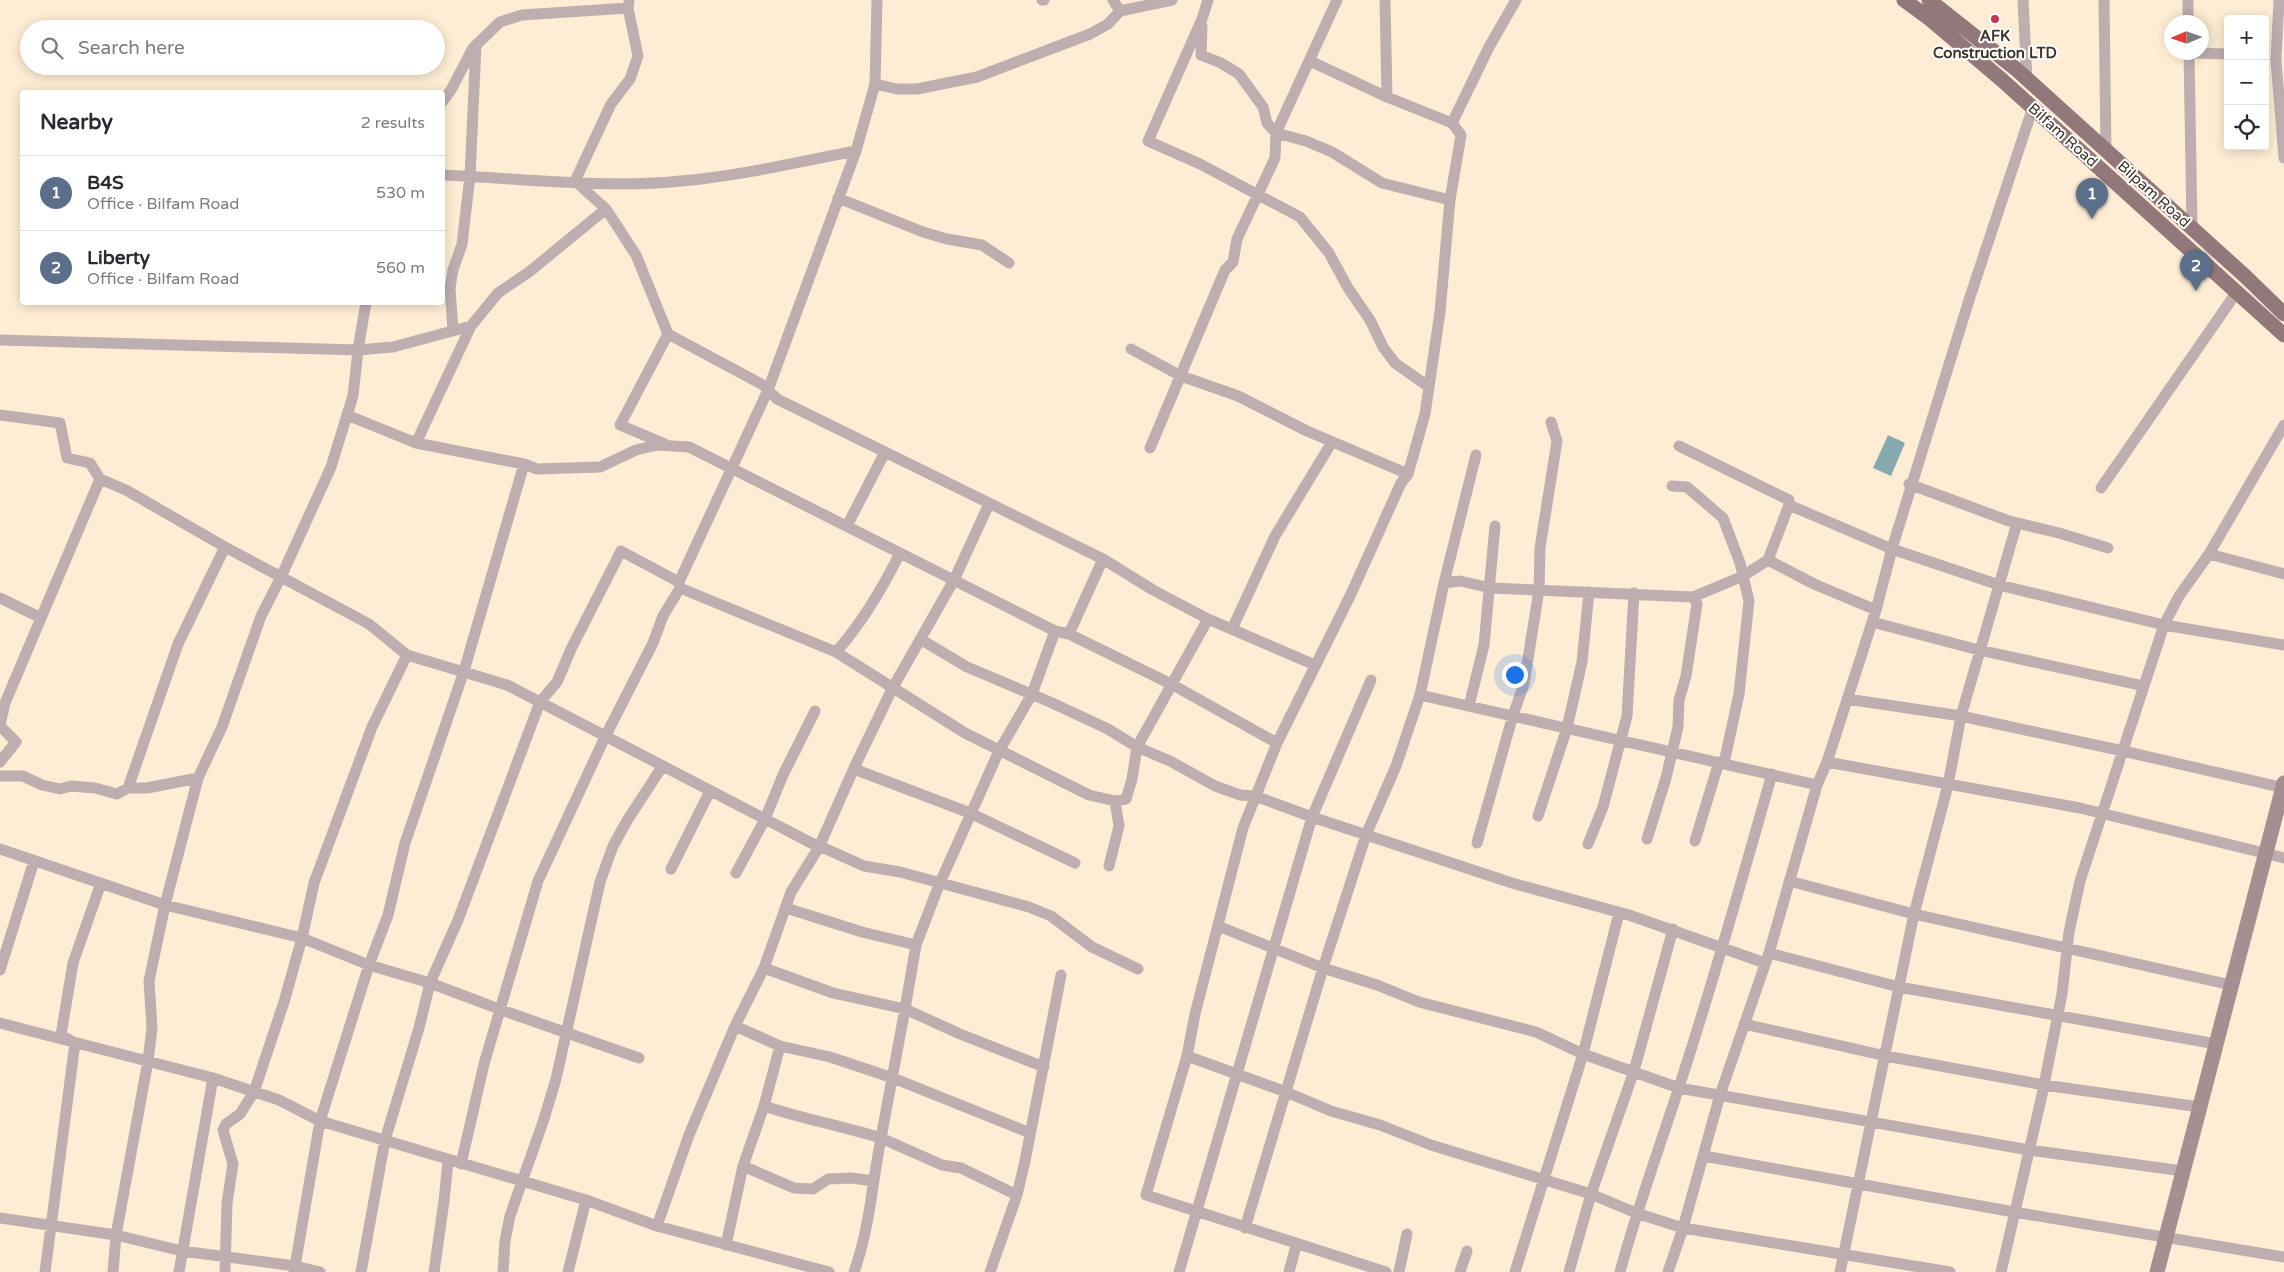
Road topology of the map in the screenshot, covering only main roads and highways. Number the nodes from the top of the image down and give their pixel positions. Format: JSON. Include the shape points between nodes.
{"nodes":[{"id":1,"x":1904,"y":0,"type":"edge"},
{"id":2,"x":1936,"y":3,"type":"edge"},
{"id":3,"x":2284,"y":314,"type":"edge"},
{"id":4,"x":2284,"y":335,"type":"edge"},
{"id":5,"x":2284,"y":786,"type":"edge"},
{"id":6,"x":2157,"y":1272,"type":"edge"}],
"edges":[{"from":1,"to":4,"type":"main road","name":"Bilfam Road","via":[[2033,107]]},
{"from":2,"to":3,"type":"main road","name":"Bilpam Road","via":[[2192,227]]},
{"from":5,"to":6,"type":"main road"}]}
